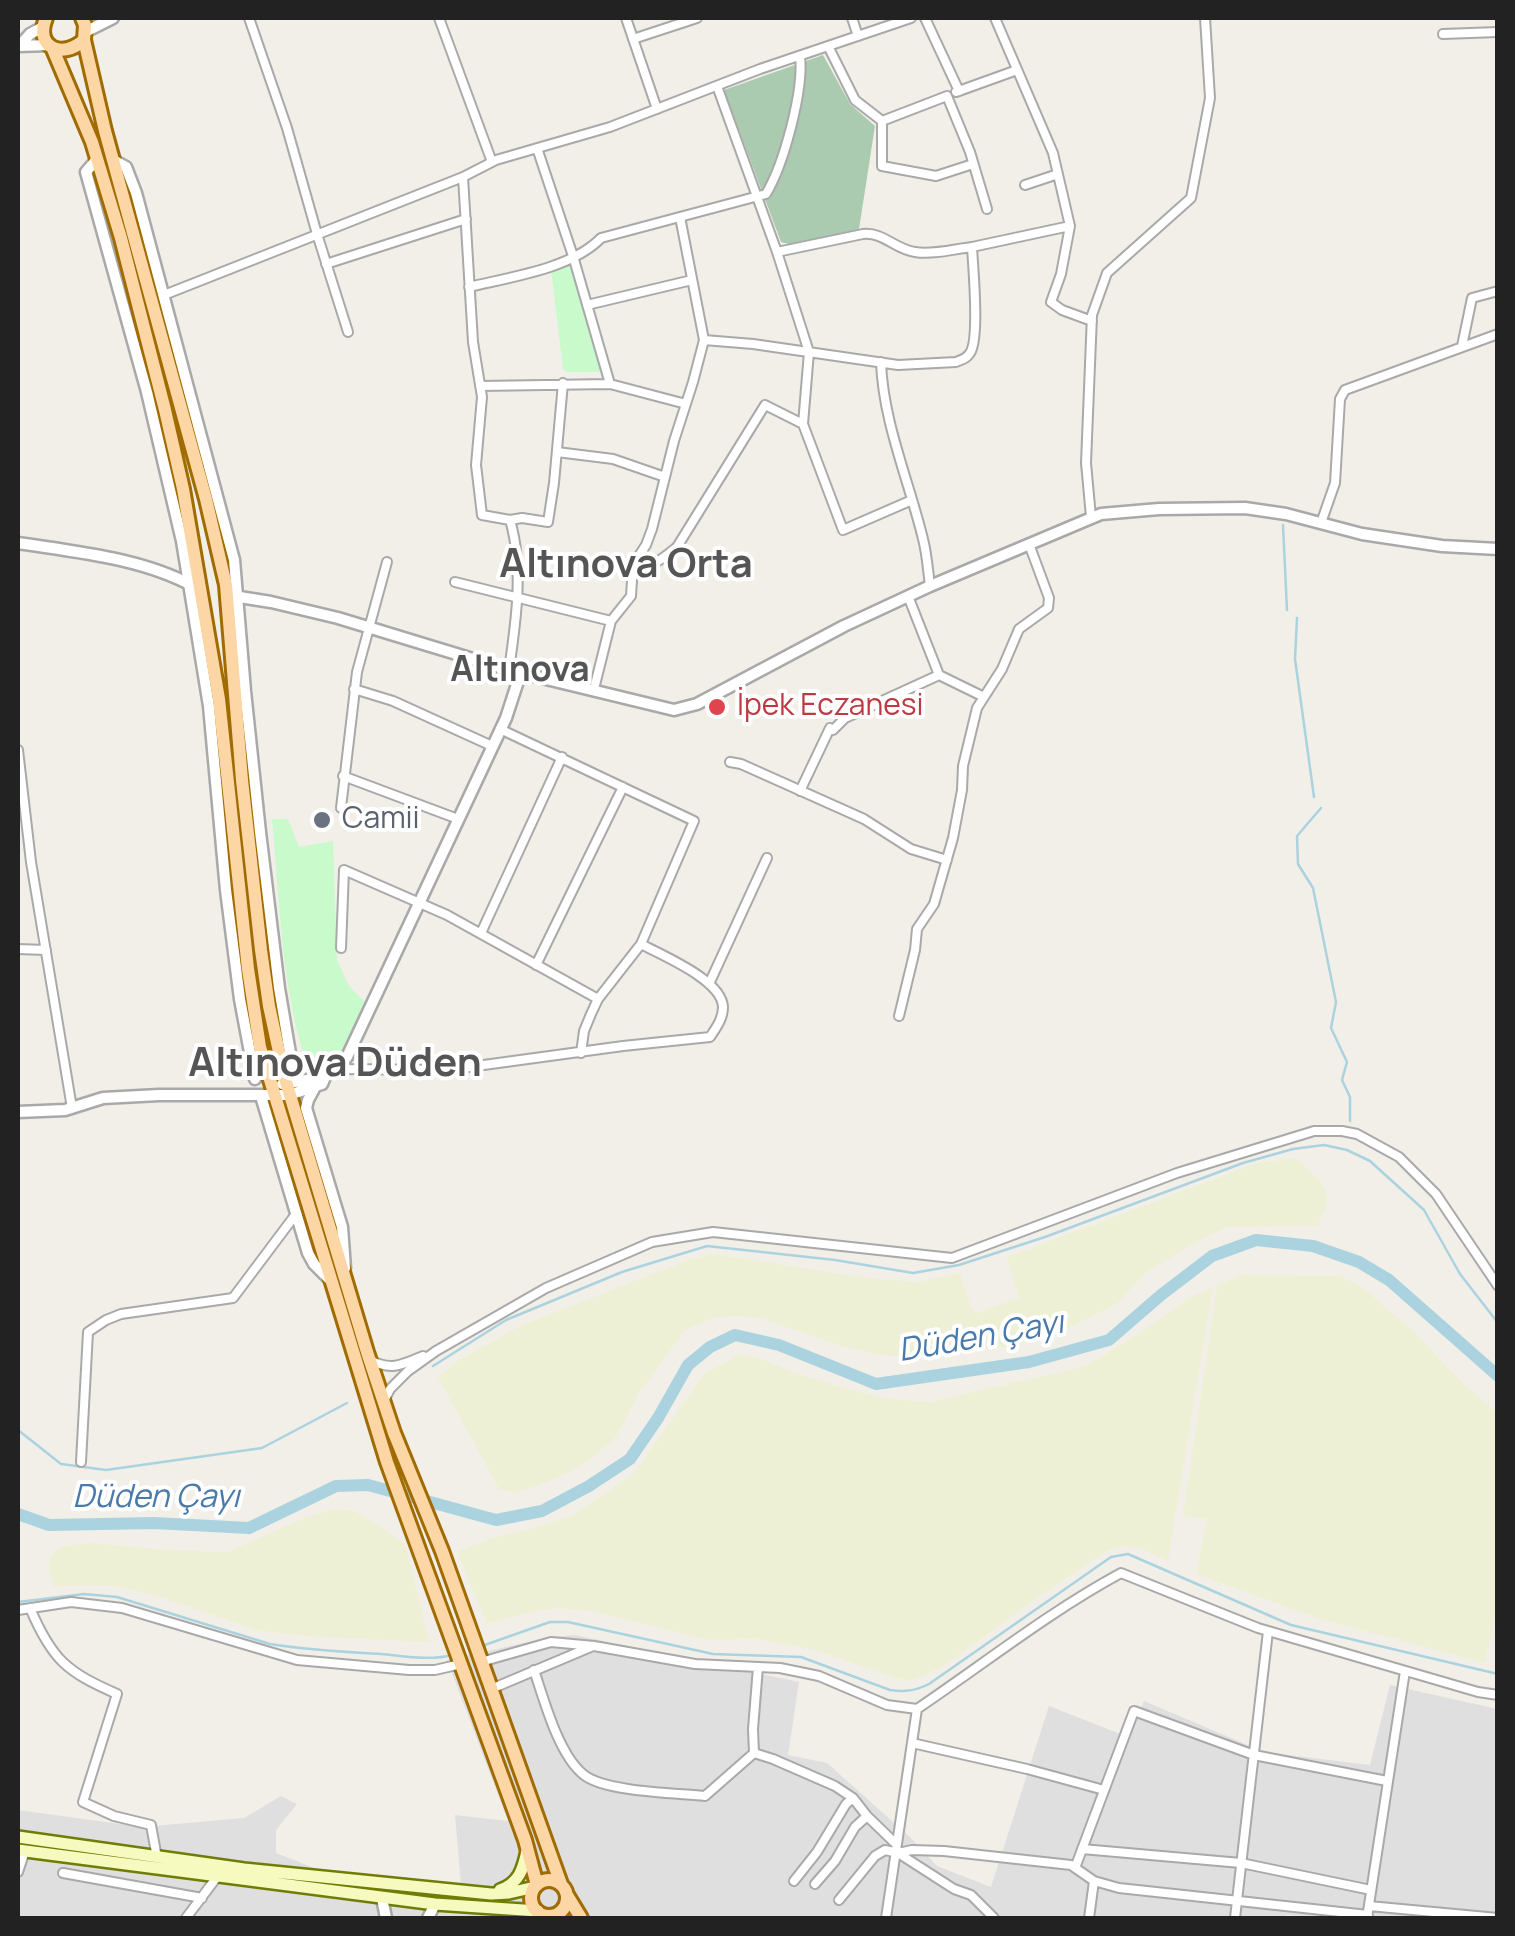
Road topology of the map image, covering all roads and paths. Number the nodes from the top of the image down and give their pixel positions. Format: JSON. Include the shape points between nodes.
{"nodes":[{"id":1,"x":113,"y":18,"type":"edge"},
{"id":2,"x":249,"y":18,"type":"edge"},
{"id":3,"x":439,"y":18,"type":"edge"},
{"id":4,"x":626,"y":18,"type":"edge"},
{"id":5,"x":698,"y":18,"type":"edge"},
{"id":6,"x":852,"y":18,"type":"edge"},
{"id":7,"x":911,"y":18,"type":"edge"},
{"id":8,"x":925,"y":18,"type":"edge"},
{"id":9,"x":995,"y":18,"type":"edge"},
{"id":10,"x":1205,"y":18,"type":"edge"},
{"id":11,"x":44,"y":21,"type":"edge"},
{"id":12,"x":85,"y":25,"type":"edge"},
{"id":13,"x":1498,"y":32,"type":"edge"},
{"id":14,"x":1443,"y":34,"type":"dead end"},
{"id":15,"x":858,"y":36,"type":"junction"},
{"id":16,"x":633,"y":38,"type":"junction"},
{"id":17,"x":19,"y":45,"type":"edge"},
{"id":18,"x":51,"y":46,"type":"junction"},
{"id":19,"x":828,"y":46,"type":"junction"},
{"id":20,"x":800,"y":56,"type":"junction"},
{"id":21,"x":1017,"y":70,"type":"junction"},
{"id":22,"x":717,"y":86,"type":"junction"},
{"id":23,"x":959,"y":91,"type":"junction"},
{"id":24,"x":947,"y":96,"type":"junction"},
{"id":25,"x":657,"y":109,"type":"junction"},
{"id":26,"x":882,"y":121,"type":"junction"},
{"id":27,"x":538,"y":148,"type":"junction"},
{"id":28,"x":113,"y":160,"type":"junction"},
{"id":29,"x":492,"y":162,"type":"junction"},
{"id":30,"x":973,"y":164,"type":"junction"},
{"id":31,"x":1058,"y":174,"type":"junction"},
{"id":32,"x":464,"y":177,"type":"junction"},
{"id":33,"x":1025,"y":185,"type":"dead end"},
{"id":34,"x":756,"y":195,"type":"junction"},
{"id":35,"x":986,"y":209,"type":"dead end"},
{"id":36,"x":680,"y":217,"type":"junction"},
{"id":37,"x":466,"y":219,"type":"junction"},
{"id":38,"x":1070,"y":226,"type":"junction"},
{"id":39,"x":316,"y":234,"type":"junction"},
{"id":40,"x":972,"y":247,"type":"junction"},
{"id":41,"x":777,"y":252,"type":"junction"},
{"id":42,"x":573,"y":256,"type":"junction"},
{"id":43,"x":326,"y":264,"type":"junction"},
{"id":44,"x":692,"y":280,"type":"junction"},
{"id":45,"x":470,"y":287,"type":"junction"},
{"id":46,"x":1498,"y":291,"type":"edge"},
{"id":47,"x":164,"y":295,"type":"junction"},
{"id":48,"x":587,"y":305,"type":"junction"},
{"id":49,"x":1092,"y":320,"type":"junction"},
{"id":50,"x":348,"y":332,"type":"dead end"},
{"id":51,"x":1498,"y":334,"type":"edge"},
{"id":52,"x":704,"y":340,"type":"junction"},
{"id":53,"x":1462,"y":346,"type":"junction"},
{"id":54,"x":808,"y":352,"type":"junction"},
{"id":55,"x":882,"y":362,"type":"junction"},
{"id":56,"x":562,"y":383,"type":"junction"},
{"id":57,"x":610,"y":384,"type":"junction"},
{"id":58,"x":480,"y":386,"type":"junction"},
{"id":59,"x":686,"y":404,"type":"junction"},
{"id":60,"x":803,"y":424,"type":"junction"},
{"id":61,"x":557,"y":452,"type":"junction"},
{"id":62,"x":665,"y":477,"type":"junction"},
{"id":63,"x":912,"y":500,"type":"junction"},
{"id":64,"x":1091,"y":517,"type":"junction"},
{"id":65,"x":510,"y":520,"type":"junction"},
{"id":66,"x":1321,"y":524,"type":"junction"},
{"id":67,"x":18,"y":543,"type":"edge"},
{"id":68,"x":1029,"y":544,"type":"junction"},
{"id":69,"x":1498,"y":549,"type":"edge"},
{"id":70,"x":387,"y":562,"type":"dead end"},
{"id":71,"x":633,"y":565,"type":"junction"},
{"id":72,"x":223,"y":570,"type":"junction"},
{"id":73,"x":455,"y":582,"type":"dead end"},
{"id":74,"x":195,"y":583,"type":"junction"},
{"id":75,"x":930,"y":586,"type":"junction"},
{"id":76,"x":908,"y":596,"type":"junction"},
{"id":77,"x":231,"y":598,"type":"junction"},
{"id":78,"x":516,"y":599,"type":"junction"},
{"id":79,"x":202,"y":607,"type":"junction"},
{"id":80,"x":611,"y":621,"type":"junction"},
{"id":81,"x":368,"y":628,"type":"junction"},
{"id":82,"x":515,"y":671,"type":"junction"},
{"id":83,"x":939,"y":674,"type":"junction"},
{"id":84,"x":594,"y":689,"type":"junction"},
{"id":85,"x":354,"y":690,"type":"junction"},
{"id":86,"x":984,"y":697,"type":"junction"},
{"id":87,"x":500,"y":729,"type":"junction"},
{"id":88,"x":492,"y":746,"type":"junction"},
{"id":89,"x":18,"y":750,"type":"edge"},
{"id":90,"x":562,"y":757,"type":"junction"},
{"id":91,"x":730,"y":762,"type":"dead end"},
{"id":92,"x":344,"y":776,"type":"junction"},
{"id":93,"x":623,"y":787,"type":"junction"},
{"id":94,"x":800,"y":791,"type":"junction"},
{"id":95,"x":341,"y":808,"type":"dead end"},
{"id":96,"x":458,"y":820,"type":"junction"},
{"id":97,"x":767,"y":858,"type":"dead end"},
{"id":98,"x":947,"y":860,"type":"junction"},
{"id":99,"x":420,"y":902,"type":"junction"},
{"id":100,"x":481,"y":933,"type":"junction"},
{"id":101,"x":641,"y":944,"type":"junction"},
{"id":102,"x":341,"y":948,"type":"dead end"},
{"id":103,"x":18,"y":949,"type":"edge"},
{"id":104,"x":46,"y":950,"type":"junction"},
{"id":105,"x":536,"y":965,"type":"junction"},
{"id":106,"x":709,"y":984,"type":"junction"},
{"id":107,"x":279,"y":988,"type":"junction"},
{"id":108,"x":240,"y":999,"type":"junction"},
{"id":109,"x":598,"y":999,"type":"junction"},
{"id":110,"x":269,"y":1006,"type":"junction"},
{"id":111,"x":255,"y":1014,"type":"junction"},
{"id":112,"x":899,"y":1016,"type":"dead end"},
{"id":113,"x":580,"y":1052,"type":"junction"},
{"id":114,"x":292,"y":1065,"type":"dead end"},
{"id":115,"x":330,"y":1073,"type":"junction"},
{"id":116,"x":255,"y":1079,"type":"dead end"},
{"id":117,"x":315,"y":1087,"type":"junction"},
{"id":118,"x":288,"y":1089,"type":"junction"},
{"id":119,"x":265,"y":1093,"type":"junction"},
{"id":120,"x":72,"y":1108,"type":"junction"},
{"id":121,"x":18,"y":1112,"type":"edge"},
{"id":122,"x":296,"y":1214,"type":"junction"},
{"id":123,"x":329,"y":1279,"type":"junction"},
{"id":124,"x":345,"y":1279,"type":"junction"},
{"id":125,"x":1498,"y":1286,"type":"edge"},
{"id":126,"x":436,"y":1350,"type":"junction"},
{"id":127,"x":370,"y":1360,"type":"junction"},
{"id":128,"x":383,"y":1401,"type":"junction"},
{"id":129,"x":81,"y":1462,"type":"dead end"},
{"id":130,"x":30,"y":1608,"type":"junction"},
{"id":131,"x":18,"y":1610,"type":"edge"},
{"id":132,"x":1268,"y":1632,"type":"junction"},
{"id":133,"x":594,"y":1646,"type":"junction"},
{"id":134,"x":481,"y":1662,"type":"junction"},
{"id":135,"x":461,"y":1664,"type":"junction"},
{"id":136,"x":758,"y":1667,"type":"junction"},
{"id":137,"x":534,"y":1670,"type":"junction"},
{"id":138,"x":1404,"y":1670,"type":"junction"},
{"id":139,"x":491,"y":1688,"type":"junction"},
{"id":140,"x":1498,"y":1694,"type":"edge"},
{"id":141,"x":917,"y":1709,"type":"junction"},
{"id":142,"x":912,"y":1743,"type":"junction"},
{"id":143,"x":754,"y":1753,"type":"junction"},
{"id":144,"x":1254,"y":1755,"type":"junction"},
{"id":145,"x":1387,"y":1781,"type":"junction"},
{"id":146,"x":1104,"y":1790,"type":"junction"},
{"id":147,"x":853,"y":1798,"type":"junction"},
{"id":148,"x":867,"y":1816,"type":"junction"},
{"id":149,"x":18,"y":1837,"type":"edge"},
{"id":150,"x":1082,"y":1849,"type":"junction"},
{"id":151,"x":22,"y":1850,"type":"edge"},
{"id":152,"x":896,"y":1850,"type":"junction"},
{"id":153,"x":527,"y":1851,"type":"junction"},
{"id":154,"x":157,"y":1858,"type":"junction"},
{"id":155,"x":1241,"y":1864,"type":"junction"},
{"id":156,"x":1075,"y":1868,"type":"junction"},
{"id":157,"x":18,"y":1872,"type":"edge"},
{"id":158,"x":63,"y":1873,"type":"dead end"},
{"id":159,"x":217,"y":1877,"type":"junction"},
{"id":160,"x":794,"y":1881,"type":"dead end"},
{"id":161,"x":1094,"y":1881,"type":"junction"},
{"id":162,"x":815,"y":1884,"type":"dead end"},
{"id":163,"x":536,"y":1886,"type":"junction"},
{"id":164,"x":564,"y":1890,"type":"junction"},
{"id":165,"x":1371,"y":1890,"type":"junction"},
{"id":166,"x":491,"y":1894,"type":"junction"},
{"id":167,"x":202,"y":1898,"type":"junction"},
{"id":168,"x":382,"y":1898,"type":"junction"},
{"id":169,"x":839,"y":1900,"type":"dead end"},
{"id":170,"x":1237,"y":1900,"type":"junction"},
{"id":171,"x":435,"y":1904,"type":"junction"},
{"id":172,"x":481,"y":1908,"type":"junction"},
{"id":173,"x":1368,"y":1913,"type":"edge"},
{"id":174,"x":545,"y":1915,"type":"edge"},
{"id":175,"x":186,"y":1918,"type":"edge"},
{"id":176,"x":386,"y":1918,"type":"edge"},
{"id":177,"x":428,"y":1918,"type":"edge"},
{"id":178,"x":509,"y":1918,"type":"edge"},
{"id":179,"x":582,"y":1918,"type":"edge"},
{"id":180,"x":886,"y":1918,"type":"edge"},
{"id":181,"x":994,"y":1918,"type":"edge"},
{"id":182,"x":1089,"y":1918,"type":"edge"},
{"id":183,"x":1235,"y":1918,"type":"edge"},
{"id":184,"x":1498,"y":1918,"type":"edge"}],
"edges":[{"from":1,"to":12,"type":"street"},
{"from":2,"to":39,"type":"street"},
{"from":3,"to":29,"type":"street"},
{"from":4,"to":16,"type":"street"},
{"from":5,"to":16,"type":"street"},
{"from":6,"to":15,"type":"street"},
{"from":7,"to":15,"type":"street"},
{"from":8,"to":23,"type":"street"},
{"from":9,"to":21,"type":"street"},
{"from":10,"to":49,"type":"street","via":[[1210,98],[1191,198],[1106,273]]},
{"from":11,"to":17,"type":"street"},
{"from":11,"to":18,"type":"main road"},
{"from":12,"to":18,"type":"main road","via":[[73,49]]},
{"from":12,"to":28,"type":"main road"},
{"from":13,"to":14,"type":"street"},
{"from":15,"to":19,"type":"street"},
{"from":16,"to":25,"type":"street"},
{"from":17,"to":18,"type":"street"},
{"from":18,"to":74,"type":"main road","via":[[97,159],[120,238],[166,410]]},
{"from":19,"to":20,"type":"street"},
{"from":19,"to":26,"type":"street","via":[[856,100]]},
{"from":20,"to":22,"type":"street"},
{"from":20,"to":34,"type":"street","via":[[802,74],[775,178],[766,194]]},
{"from":21,"to":23,"type":"street"},
{"from":21,"to":31,"type":"street"},
{"from":22,"to":25,"type":"street"},
{"from":22,"to":34,"type":"street"},
{"from":23,"to":24,"type":"street"},
{"from":24,"to":26,"type":"street"},
{"from":24,"to":30,"type":"street"},
{"from":25,"to":27,"type":"street"},
{"from":26,"to":30,"type":"street","via":[[882,166],[936,176]]},
{"from":27,"to":29,"type":"street"},
{"from":27,"to":42,"type":"street"},
{"from":28,"to":47,"type":"street","via":[[126,167]]},
{"from":28,"to":72,"type":"main road"},
{"from":29,"to":32,"type":"street"},
{"from":30,"to":35,"type":"street"},
{"from":31,"to":33,"type":"street"},
{"from":31,"to":38,"type":"street"},
{"from":32,"to":37,"type":"street"},
{"from":32,"to":39,"type":"street"},
{"from":34,"to":36,"type":"street"},
{"from":34,"to":41,"type":"street"},
{"from":36,"to":42,"type":"street","via":[[601,238]]},
{"from":36,"to":44,"type":"street"},
{"from":37,"to":43,"type":"street"},
{"from":37,"to":45,"type":"street"},
{"from":38,"to":40,"type":"street"},
{"from":38,"to":49,"type":"street","via":[[1052,302]]},
{"from":39,"to":43,"type":"street"},
{"from":39,"to":47,"type":"street"},
{"from":40,"to":41,"type":"street","via":[[911,252],[876,233]]},
{"from":40,"to":55,"type":"street","via":[[975,319],[968,356],[956,362]]},
{"from":41,"to":54,"type":"street"},
{"from":42,"to":45,"type":"street"},
{"from":42,"to":48,"type":"street"},
{"from":43,"to":50,"type":"street"},
{"from":44,"to":48,"type":"street"},
{"from":44,"to":52,"type":"street"},
{"from":45,"to":58,"type":"street"},
{"from":46,"to":53,"type":"street","via":[[1472,298]]},
{"from":47,"to":77,"type":"street","via":[[234,560]]},
{"from":48,"to":57,"type":"street"},
{"from":49,"to":64,"type":"street","via":[[1086,463]]},
{"from":51,"to":53,"type":"street"},
{"from":52,"to":54,"type":"street"},
{"from":52,"to":59,"type":"street"},
{"from":53,"to":66,"type":"street","via":[[1345,390],[1336,484]]},
{"from":54,"to":55,"type":"street"},
{"from":54,"to":60,"type":"street"},
{"from":55,"to":63,"type":"street"},
{"from":56,"to":57,"type":"street"},
{"from":56,"to":58,"type":"street"},
{"from":56,"to":61,"type":"street"},
{"from":57,"to":59,"type":"street"},
{"from":58,"to":65,"type":"street","via":[[476,465],[482,515]]},
{"from":59,"to":62,"type":"street"},
{"from":60,"to":63,"type":"street","via":[[843,530]]},
{"from":60,"to":71,"type":"street","via":[[765,404],[676,546],[648,566]]},
{"from":61,"to":62,"type":"street","via":[[613,459]]},
{"from":61,"to":65,"type":"street","via":[[548,522]]},
{"from":62,"to":71,"type":"street","via":[[652,530]]},
{"from":63,"to":75,"type":"street"},
{"from":64,"to":66,"type":"street","via":[[1246,508]]},
{"from":64,"to":68,"type":"street"},
{"from":65,"to":78,"type":"street"},
{"from":66,"to":69,"type":"street","via":[[1426,544]]},
{"from":67,"to":74,"type":"street","via":[[100,556]]},
{"from":68,"to":75,"type":"street"},
{"from":68,"to":86,"type":"street","via":[[1048,608],[1018,628]]},
{"from":70,"to":81,"type":"street"},
{"from":71,"to":80,"type":"street","via":[[631,596]]},
{"from":72,"to":74,"type":"main road"},
{"from":72,"to":77,"type":"main road"},
{"from":73,"to":78,"type":"street"},
{"from":74,"to":79,"type":"main road"},
{"from":74,"to":108,"type":"street"},
{"from":75,"to":76,"type":"street"},
{"from":76,"to":83,"type":"street"},
{"from":76,"to":84,"type":"street","via":[[697,704],[674,710]]},
{"from":77,"to":79,"type":"main road"},
{"from":77,"to":81,"type":"street"},
{"from":77,"to":107,"type":"street"},
{"from":77,"to":110,"type":"main road","via":[[242,780]]},
{"from":78,"to":80,"type":"street"},
{"from":78,"to":82,"type":"street"},
{"from":79,"to":111,"type":"main road","via":[[220,699]]},
{"from":80,"to":84,"type":"street"},
{"from":81,"to":82,"type":"street"},
{"from":81,"to":85,"type":"street"},
{"from":82,"to":84,"type":"street"},
{"from":82,"to":87,"type":"street"},
{"from":83,"to":86,"type":"street"},
{"from":83,"to":94,"type":"street","via":[[831,729]]},
{"from":85,"to":88,"type":"street"},
{"from":85,"to":92,"type":"street"},
{"from":86,"to":98,"type":"street","via":[[963,766]]},
{"from":87,"to":88,"type":"street"},
{"from":87,"to":90,"type":"street"},
{"from":88,"to":96,"type":"street"},
{"from":89,"to":104,"type":"street"},
{"from":90,"to":93,"type":"street"},
{"from":90,"to":100,"type":"street"},
{"from":91,"to":94,"type":"street"},
{"from":92,"to":95,"type":"street"},
{"from":92,"to":96,"type":"street"},
{"from":93,"to":101,"type":"street","via":[[694,821]]},
{"from":93,"to":105,"type":"street"},
{"from":94,"to":98,"type":"street","via":[[911,849]]},
{"from":96,"to":99,"type":"street"},
{"from":97,"to":106,"type":"street"},
{"from":98,"to":112,"type":"street","via":[[934,904],[917,929]]},
{"from":99,"to":100,"type":"street"},
{"from":99,"to":102,"type":"street","via":[[344,870]]},
{"from":99,"to":115,"type":"street","via":[[347,1057]]},
{"from":100,"to":105,"type":"street"},
{"from":101,"to":106,"type":"street"},
{"from":101,"to":109,"type":"street"},
{"from":103,"to":104,"type":"street"},
{"from":104,"to":120,"type":"street"},
{"from":105,"to":109,"type":"street"},
{"from":106,"to":113,"type":"street","via":[[723,1005],[710,1038]]},
{"from":107,"to":110,"type":"street"},
{"from":107,"to":114,"type":"street"},
{"from":108,"to":111,"type":"street"},
{"from":108,"to":116,"type":"street"},
{"from":109,"to":113,"type":"street"},
{"from":110,"to":118,"type":"main road"},
{"from":111,"to":119,"type":"main road"},
{"from":113,"to":115,"type":"street","via":[[447,1070]]},
{"from":115,"to":117,"type":"street"},
{"from":115,"to":118,"type":"street"},
{"from":117,"to":118,"type":"street"},
{"from":117,"to":124,"type":"street","via":[[306,1108],[342,1227]]},
{"from":118,"to":119,"type":"street"},
{"from":118,"to":124,"type":"main road"},
{"from":119,"to":120,"type":"street","via":[[104,1098]]},
{"from":119,"to":122,"type":"street"},
{"from":119,"to":123,"type":"main road"},
{"from":120,"to":121,"type":"street"},
{"from":122,"to":123,"type":"street","via":[[308,1253]]},
{"from":122,"to":129,"type":"street","via":[[233,1298],[121,1314],[88,1332]]},
{"from":123,"to":135,"type":"main road","via":[[386,1462]]},
{"from":124,"to":127,"type":"main road"},
{"from":125,"to":126,"type":"street","via":[[1436,1194],[1399,1157],[1357,1134],[1314,1131],[1177,1173],[952,1258],[713,1232],[652,1242],[546,1288]]},
{"from":126,"to":127,"type":"street","via":[[395,1366]]},
{"from":126,"to":128,"type":"street","via":[[408,1370]]},
{"from":127,"to":128,"type":"main road"},
{"from":128,"to":134,"type":"main road"},
{"from":130,"to":131,"type":"street"},
{"from":130,"to":135,"type":"street","via":[[110,1606],[297,1660],[409,1670]]},
{"from":130,"to":154,"type":"street","via":[[56,1658],[117,1694],[83,1802],[151,1825]]},
{"from":132,"to":138,"type":"street"},
{"from":132,"to":141,"type":"street","via":[[1120,1573]]},
{"from":132,"to":144,"type":"street"},
{"from":133,"to":134,"type":"street","via":[[551,1642]]},
{"from":133,"to":136,"type":"street","via":[[694,1664]]},
{"from":133,"to":137,"type":"street"},
{"from":134,"to":139,"type":"main road"},
{"from":135,"to":153,"type":"main road"},
{"from":136,"to":141,"type":"street","via":[[819,1676],[887,1705]]},
{"from":136,"to":143,"type":"street"},
{"from":137,"to":139,"type":"street"},
{"from":137,"to":143,"type":"street","via":[[557,1736],[579,1771],[598,1783],[706,1796]]},
{"from":138,"to":140,"type":"street"},
{"from":138,"to":145,"type":"street"},
{"from":139,"to":164,"type":"main road"},
{"from":141,"to":142,"type":"street"},
{"from":142,"to":146,"type":"street"},
{"from":142,"to":152,"type":"street"},
{"from":143,"to":147,"type":"street"},
{"from":144,"to":145,"type":"street"},
{"from":144,"to":146,"type":"street","via":[[1134,1712]]},
{"from":144,"to":155,"type":"street"},
{"from":145,"to":165,"type":"street"},
{"from":146,"to":150,"type":"street"},
{"from":147,"to":148,"type":"street"},
{"from":147,"to":160,"type":"street"},
{"from":148,"to":152,"type":"street"},
{"from":148,"to":162,"type":"street"},
{"from":149,"to":154,"type":"main road"},
{"from":150,"to":155,"type":"street"},
{"from":150,"to":156,"type":"street"},
{"from":151,"to":157,"type":"street"},
{"from":151,"to":159,"type":"main road"},
{"from":152,"to":156,"type":"street"},
{"from":152,"to":169,"type":"street","via":[[875,1856]]},
{"from":152,"to":180,"type":"street"},
{"from":152,"to":181,"type":"street","via":[[971,1894]]},
{"from":153,"to":163,"type":"main road"},
{"from":153,"to":166,"type":"main road","via":[[512,1886]]},
{"from":154,"to":166,"type":"main road"},
{"from":155,"to":165,"type":"street"},
{"from":155,"to":170,"type":"street"},
{"from":156,"to":161,"type":"street"},
{"from":158,"to":167,"type":"street"},
{"from":159,"to":167,"type":"street"},
{"from":159,"to":168,"type":"main road"},
{"from":161,"to":170,"type":"street"},
{"from":161,"to":182,"type":"street"},
{"from":163,"to":164,"type":"main road","via":[[550,1880]]},
{"from":163,"to":166,"type":"main road"},
{"from":163,"to":174,"type":"main road","via":[[532,1897]]},
{"from":164,"to":174,"type":"main road","via":[[562,1910]]},
{"from":164,"to":179,"type":"main road"},
{"from":165,"to":173,"type":"street"},
{"from":167,"to":175,"type":"street"},
{"from":168,"to":171,"type":"main road"},
{"from":168,"to":176,"type":"street"},
{"from":170,"to":173,"type":"street"},
{"from":170,"to":183,"type":"street"},
{"from":171,"to":172,"type":"main road"},
{"from":171,"to":177,"type":"street"},
{"from":172,"to":174,"type":"main road"},
{"from":172,"to":178,"type":"main road"},
{"from":173,"to":184,"type":"street"}]}
